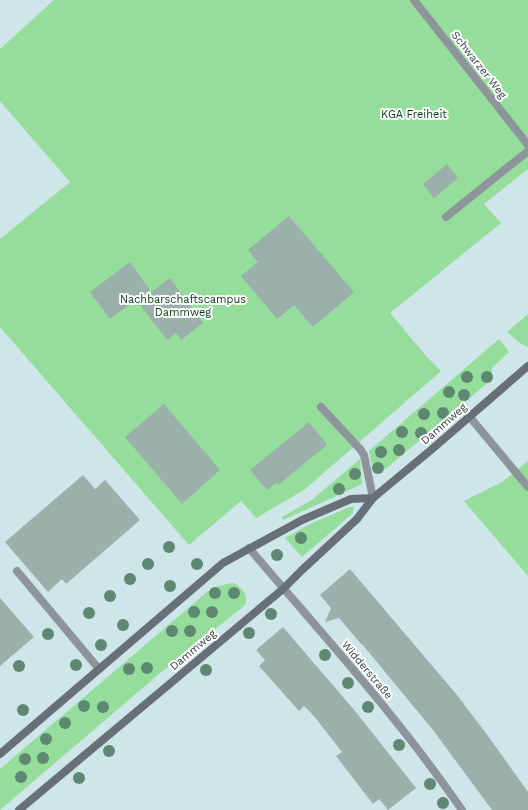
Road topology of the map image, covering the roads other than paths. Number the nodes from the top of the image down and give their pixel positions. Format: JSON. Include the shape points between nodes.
{"nodes":[{"id":1,"x":416,"y":1,"type":"edge"},
{"id":2,"x":528,"y":145,"type":"edge"},
{"id":3,"x":528,"y":151,"type":"edge"},
{"id":4,"x":446,"y":217,"type":"dead end"},
{"id":5,"x":528,"y":366,"type":"edge"},
{"id":6,"x":321,"y":407,"type":"dead end"},
{"id":7,"x":469,"y":416,"type":"junction"},
{"id":8,"x":528,"y":487,"type":"edge"},
{"id":9,"x":373,"y":498,"type":"junction"},
{"id":10,"x":249,"y":548,"type":"junction"},
{"id":11,"x":17,"y":572,"type":"dead end"},
{"id":12,"x":283,"y":589,"type":"junction"},
{"id":13,"x":99,"y":669,"type":"junction"},
{"id":14,"x":0,"y":754,"type":"edge"},
{"id":15,"x":19,"y":810,"type":"edge"},
{"id":16,"x":462,"y":810,"type":"edge"}],
"edges":[{"from":1,"to":2,"type":"street","name":"Schwarzer Weg"},
{"from":3,"to":4,"type":"street"},
{"from":5,"to":7,"type":"street","name":"Dammweg"},
{"from":6,"to":9,"type":"street","via":[[364,455]]},
{"from":7,"to":8,"type":"street"},
{"from":7,"to":9,"type":"street","name":"Dammweg"},
{"from":9,"to":10,"type":"street","via":[[351,499],[302,520]]},
{"from":9,"to":12,"type":"street","name":"Dammweg","via":[[357,519]]},
{"from":10,"to":12,"type":"street","name":"Widderstraße"},
{"from":10,"to":13,"type":"street","via":[[222,563]]},
{"from":11,"to":13,"type":"street"},
{"from":12,"to":15,"type":"street","name":"Dammweg"},
{"from":12,"to":16,"type":"street","name":"Widderstraße","via":[[391,716]]},
{"from":13,"to":14,"type":"street"}]}
